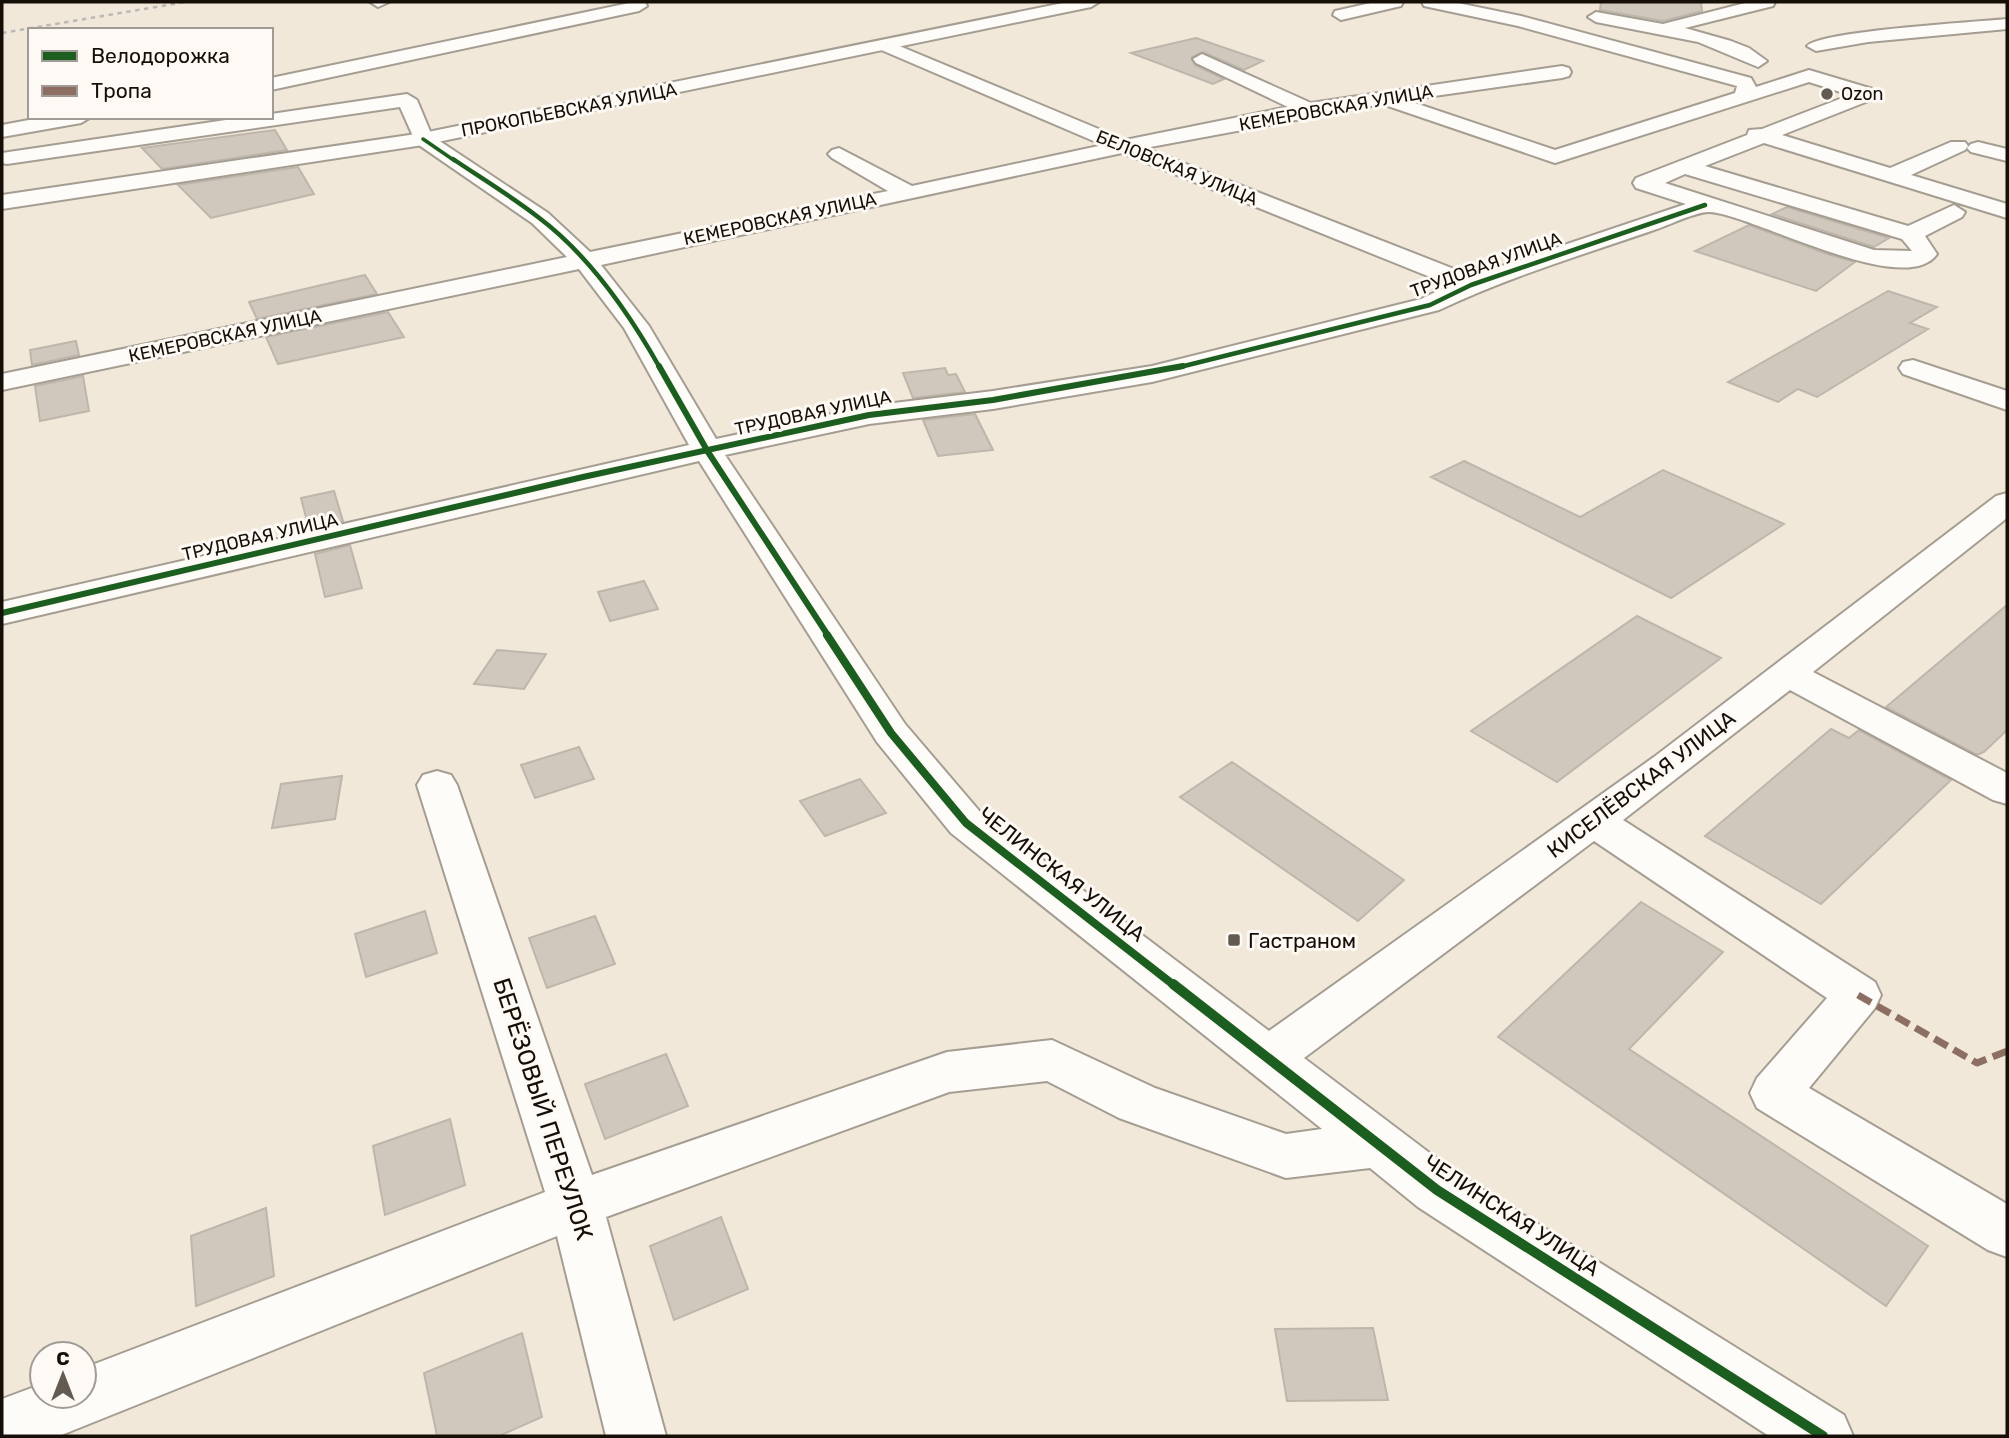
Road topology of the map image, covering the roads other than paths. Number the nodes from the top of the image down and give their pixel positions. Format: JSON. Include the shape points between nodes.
{"nodes":[{"id":1,"x":1091,"y":2,"type":"edge"},
{"id":2,"x":1395,"y":2,"type":"edge"},
{"id":3,"x":1430,"y":2,"type":"edge"},
{"id":4,"x":1767,"y":2,"type":"edge"},
{"id":5,"x":624,"y":6,"type":"edge"},
{"id":6,"x":1535,"y":6,"type":"dead end"},
{"id":7,"x":1469,"y":11,"type":"junction"},
{"id":8,"x":1575,"y":13,"type":"dead end"},
{"id":9,"x":1341,"y":15,"type":"dead end"},
{"id":10,"x":2007,"y":24,"type":"edge"},
{"id":11,"x":1661,"y":29,"type":"junction"},
{"id":12,"x":885,"y":45,"type":"junction"},
{"id":13,"x":1816,"y":46,"type":"dead end"},
{"id":14,"x":1202,"y":58,"type":"dead end"},
{"id":15,"x":1758,"y":61,"type":"dead end"},
{"id":16,"x":1562,"y":72,"type":"dead end"},
{"id":17,"x":273,"y":84,"type":"edge"},
{"id":18,"x":1381,"y":98,"type":"junction"},
{"id":19,"x":1743,"y":99,"type":"junction"},
{"id":20,"x":1312,"y":111,"type":"junction"},
{"id":21,"x":1694,"y":114,"type":"junction"},
{"id":22,"x":273,"y":117,"type":"edge"},
{"id":23,"x":70,"y":119,"type":"edge"},
{"id":24,"x":257,"y":119,"type":"edge"},
{"id":25,"x":2,"y":131,"type":"edge"},
{"id":26,"x":1763,"y":136,"type":"junction"},
{"id":27,"x":423,"y":139,"type":"junction"},
{"id":28,"x":1122,"y":146,"type":"junction"},
{"id":29,"x":4,"y":151,"type":"edge"},
{"id":30,"x":839,"y":154,"type":"dead end"},
{"id":31,"x":2007,"y":155,"type":"edge"},
{"id":32,"x":1684,"y":167,"type":"junction"},
{"id":33,"x":1892,"y":175,"type":"junction"},
{"id":34,"x":2,"y":186,"type":"edge"},
{"id":35,"x":908,"y":193,"type":"junction"},
{"id":36,"x":2,"y":202,"type":"edge"},
{"id":37,"x":1705,"y":205,"type":"junction"},
{"id":38,"x":2007,"y":211,"type":"edge"},
{"id":39,"x":1954,"y":212,"type":"dead end"},
{"id":40,"x":1910,"y":234,"type":"junction"},
{"id":41,"x":584,"y":260,"type":"junction"},
{"id":42,"x":1471,"y":285,"type":"junction"},
{"id":43,"x":1913,"y":368,"type":"dead end"},
{"id":44,"x":2,"y":382,"type":"edge"},
{"id":45,"x":2007,"y":401,"type":"edge"},
{"id":46,"x":708,"y":452,"type":"junction"},
{"id":47,"x":2007,"y":503,"type":"edge"},
{"id":48,"x":2,"y":613,"type":"edge"},
{"id":49,"x":1787,"y":673,"type":"junction"},
{"id":50,"x":437,"y":785,"type":"dead end"},
{"id":51,"x":2007,"y":790,"type":"edge"},
{"id":52,"x":1593,"y":820,"type":"junction"},
{"id":53,"x":1270,"y":1058,"type":"junction"},
{"id":54,"x":1380,"y":1145,"type":"junction"},
{"id":55,"x":576,"y":1204,"type":"junction"},
{"id":56,"x":2007,"y":1233,"type":"edge"},
{"id":57,"x":2,"y":1429,"type":"edge"},
{"id":58,"x":636,"y":1436,"type":"edge"},
{"id":59,"x":1823,"y":1436,"type":"edge"}],
"edges":[{"from":1,"to":12,"type":"street","name":"ПРОКОПЬЕВСКАЯ УЛИЦА"},
{"from":2,"to":9,"type":"street"},
{"from":3,"to":7,"type":"street"},
{"from":4,"to":11,"type":"street"},
{"from":5,"to":17,"type":"street"},
{"from":6,"to":7,"type":"street"},
{"from":7,"to":19,"type":"street","via":[[1744,82]]},
{"from":8,"to":11,"type":"street"},
{"from":10,"to":13,"type":"street"},
{"from":11,"to":15,"type":"street","via":[[1737,50]]},
{"from":12,"to":27,"type":"street","name":"ПРОКОПЬЕВСКАЯ УЛИЦА"},
{"from":12,"to":28,"type":"street","name":"БЕЛОВСКАЯ УЛИЦА"},
{"from":14,"to":20,"type":"street"},
{"from":16,"to":18,"type":"street","name":"КЕМЕРОВСКАЯ УЛИЦА"},
{"from":18,"to":20,"type":"street","name":"КЕМЕРОВСКАЯ УЛИЦА"},
{"from":18,"to":21,"type":"street","via":[[1555,157]]},
{"from":19,"to":21,"type":"street"},
{"from":19,"to":26,"type":"street","via":[[1809,76],[1869,94]]},
{"from":20,"to":28,"type":"street","name":"КЕМЕРОВСКАЯ УЛИЦА"},
{"from":21,"to":26,"type":"street"},
{"from":22,"to":27,"type":"street","via":[[407,100]]},
{"from":23,"to":25,"type":"street"},
{"from":24,"to":29,"type":"street"},
{"from":26,"to":32,"type":"street"},
{"from":26,"to":33,"type":"street"},
{"from":27,"to":36,"type":"street","name":"ПРОКОПЬЕВСКАЯ УЛИЦА"},
{"from":27,"to":41,"type":"street","name":"ЧЕЛИНСКАЯ УЛИЦА","via":[[540,218]]},
{"from":28,"to":35,"type":"street","name":"КЕМЕРОВСКАЯ УЛИЦА"},
{"from":28,"to":42,"type":"street","name":"БЕЛОВСКАЯ УЛИЦА"},
{"from":29,"to":34,"type":"street"},
{"from":30,"to":35,"type":"street"},
{"from":31,"to":33,"type":"street","via":[[1968,147]]},
{"from":32,"to":37,"type":"street","via":[[1644,183]]},
{"from":32,"to":40,"type":"street"},
{"from":33,"to":38,"type":"street"},
{"from":35,"to":41,"type":"street","name":"КЕМЕРОВСКАЯ УЛИЦА"},
{"from":37,"to":40,"type":"street","via":[[1888,260],[1913,260],[1925,254]]},
{"from":37,"to":42,"type":"street","name":"ТРУДОВАЯ УЛИЦА"},
{"from":39,"to":40,"type":"street"},
{"from":41,"to":44,"type":"street","name":"КЕМЕРОВСКАЯ УЛИЦА"},
{"from":41,"to":46,"type":"street","name":"ЧЕЛИНСКАЯ УЛИЦА","via":[[636,326]]},
{"from":42,"to":46,"type":"street","name":"ТРУДОВАЯ УЛИЦА","via":[[1430,305],[1152,374],[869,415]]},
{"from":43,"to":45,"type":"street"},
{"from":46,"to":48,"type":"street","name":"ТРУДОВАЯ УЛИЦА"},
{"from":46,"to":53,"type":"street","name":"ЧЕЛИНСКАЯ УЛИЦА","via":[[891,733],[966,823]]},
{"from":47,"to":49,"type":"street","name":"КИСЕЛЁВСКАЯ УЛИЦА"},
{"from":49,"to":51,"type":"street"},
{"from":49,"to":52,"type":"street","name":"КИСЕЛЁВСКАЯ УЛИЦА"},
{"from":50,"to":55,"type":"street","name":"БЕРЁЗОВЫЙ ПЕРЕУЛОК"},
{"from":52,"to":53,"type":"street","name":"КИСЕЛЁВСКАЯ УЛИЦА"},
{"from":52,"to":56,"type":"street","via":[[1858,995],[1775,1093]]},
{"from":53,"to":54,"type":"street","name":"ЧЕЛИНСКАЯ УЛИЦА"},
{"from":54,"to":55,"type":"street","via":[[1286,1156],[1137,1103],[1052,1060],[947,1072]]},
{"from":54,"to":59,"type":"street","name":"ЧЕЛИНСКАЯ УЛИЦА","via":[[1437,1190]]},
{"from":55,"to":57,"type":"street"},
{"from":55,"to":58,"type":"street","name":"БЕРЁЗОВЫЙ ПЕРЕУЛОК"}]}
